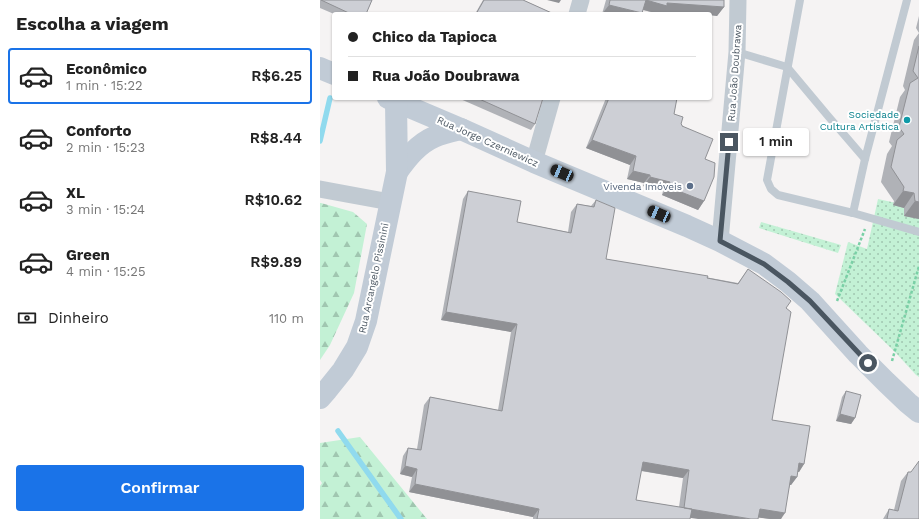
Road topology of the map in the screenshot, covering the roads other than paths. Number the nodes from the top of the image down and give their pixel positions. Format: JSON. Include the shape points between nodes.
{"nodes":[{"id":1,"x":581,"y":0,"type":"edge"},
{"id":2,"x":738,"y":0,"type":"edge"},
{"id":3,"x":800,"y":0,"type":"edge"},
{"id":4,"x":906,"y":0,"type":"edge"},
{"id":5,"x":578,"y":12,"type":"edge"},
{"id":6,"x":737,"y":52,"type":"junction"},
{"id":7,"x":787,"y":67,"type":"junction"},
{"id":8,"x":320,"y":68,"type":"edge"},
{"id":9,"x":332,"y":73,"type":"edge"},
{"id":10,"x":392,"y":100,"type":"edge"},
{"id":11,"x":551,"y":100,"type":"edge"},
{"id":12,"x":461,"y":129,"type":"junction"},
{"id":13,"x":865,"y":158,"type":"junction"},
{"id":14,"x":534,"y":162,"type":"junction"},
{"id":15,"x":397,"y":172,"type":"junction"},
{"id":16,"x":320,"y":189,"type":"edge"},
{"id":17,"x":390,"y":202,"type":"junction"},
{"id":18,"x":853,"y":213,"type":"junction"},
{"id":19,"x":919,"y":232,"type":"edge"},
{"id":20,"x":720,"y":241,"type":"junction"},
{"id":21,"x":320,"y":398,"type":"edge"},
{"id":22,"x":919,"y":412,"type":"edge"}],
"edges":[{"from":1,"to":5,"type":"street"},
{"from":2,"to":6,"type":"street","name":"Rua João Doubrawa"},
{"from":3,"to":7,"type":"lane"},
{"from":4,"to":13,"type":"lane"},
{"from":6,"to":7,"type":"lane"},
{"from":6,"to":20,"type":"street","name":"Rua João Doubrawa"},
{"from":7,"to":13,"type":"lane"},
{"from":7,"to":18,"type":"lane","via":[[767,180],[771,189],[778,195]]},
{"from":8,"to":9,"type":"main road"},
{"from":10,"to":12,"type":"main road","name":"Rua Jorge Czerniewicz"},
{"from":10,"to":15,"type":"main road","name":"Rua Arcangelo Pissinini"},
{"from":11,"to":14,"type":"street"},
{"from":12,"to":14,"type":"main road","name":"Rua Jorge Czerniewicz"},
{"from":12,"to":15,"type":"main road","name":"Rua Arcangelo Pissinini","via":[[433,137],[409,156]]},
{"from":13,"to":18,"type":"lane"},
{"from":14,"to":20,"type":"main road","name":"Rua Jorge Czerniewicz"},
{"from":15,"to":17,"type":"main road","name":"Rua Arcangelo Pissinini"},
{"from":16,"to":17,"type":"street"},
{"from":17,"to":21,"type":"main road","name":"Rua Arcangelo Pissinini","via":[[366,321],[357,347],[343,370]]},
{"from":18,"to":19,"type":"lane"},
{"from":20,"to":22,"type":"main road","name":"Rua Jorge Czerniewicz","via":[[764,264],[788,282],[810,301],[886,382]]}]}
